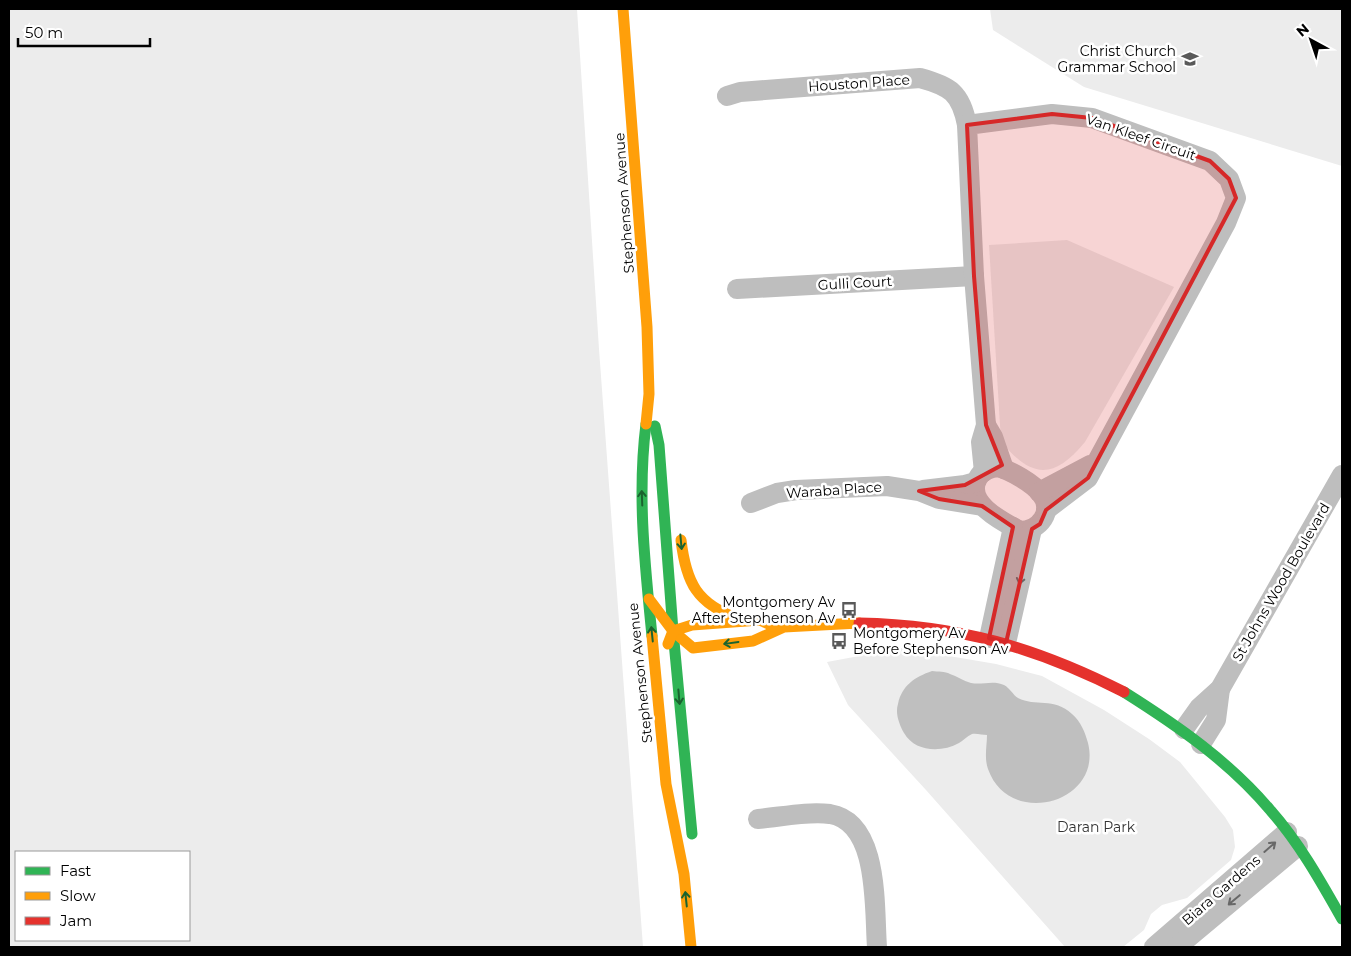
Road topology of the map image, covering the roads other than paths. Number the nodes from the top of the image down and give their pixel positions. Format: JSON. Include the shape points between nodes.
{"nodes":[{"id":1,"x":623,"y":9,"type":"edge"},
{"id":2,"x":727,"y":96,"type":"dead end"},
{"id":3,"x":968,"y":124,"type":"junction"},
{"id":4,"x":974,"y":276,"type":"junction"},
{"id":5,"x":737,"y":289,"type":"dead end"},
{"id":6,"x":649,"y":394,"type":"junction"},
{"id":7,"x":986,"y":425,"type":"junction"},
{"id":8,"x":659,"y":445,"type":"junction"},
{"id":9,"x":1004,"y":469,"type":"junction"},
{"id":10,"x":671,"y":470,"type":"dead end"},
{"id":11,"x":1342,"y":475,"type":"edge"},
{"id":12,"x":980,"y":477,"type":"junction"},
{"id":13,"x":919,"y":491,"type":"junction"},
{"id":14,"x":1043,"y":501,"type":"junction"},
{"id":15,"x":751,"y":504,"type":"dead end"},
{"id":16,"x":982,"y":506,"type":"junction"},
{"id":17,"x":680,"y":526,"type":"dead end"},
{"id":18,"x":1023,"y":528,"type":"junction"},
{"id":19,"x":648,"y":599,"type":"junction"},
{"id":20,"x":743,"y":620,"type":"junction"},
{"id":21,"x":777,"y":628,"type":"junction"},
{"id":22,"x":673,"y":631,"type":"junction"},
{"id":23,"x":998,"y":640,"type":"junction"},
{"id":24,"x":1220,"y":689,"type":"junction"},
{"id":25,"x":1184,"y":729,"type":"junction"},
{"id":26,"x":1202,"y":744,"type":"junction"},
{"id":27,"x":666,"y":784,"type":"junction"},
{"id":28,"x":758,"y":819,"type":"dead end"},
{"id":29,"x":1293,"y":839,"type":"junction"},
{"id":30,"x":694,"y":849,"type":"dead end"},
{"id":31,"x":1342,"y":919,"type":"edge"},
{"id":32,"x":1179,"y":942,"type":"edge"},
{"id":33,"x":691,"y":947,"type":"edge"},
{"id":34,"x":877,"y":947,"type":"edge"},
{"id":35,"x":1154,"y":947,"type":"edge"}],
"edges":[{"from":1,"to":6,"type":"main road","name":"Stephenson Avenue","via":[[644,260]]},
{"from":2,"to":3,"type":"street","name":"Houston Place","via":[[740,92],[920,78],[941,84],[955,93]]},
{"from":3,"to":4,"type":"street"},
{"from":3,"to":14,"type":"street","name":"Van Kleef Circuit","via":[[1052,114],[1092,118],[1210,161],[1230,180],[1236,198],[1226,223],[1088,478]]},
{"from":4,"to":5,"type":"street","name":"Gulli Court"},
{"from":4,"to":7,"type":"street"},
{"from":6,"to":8,"type":"main road","name":"Stephenson Avenue"},
{"from":19,"to":6,"type":"main road","name":"Stephenson Avenue","one_way":true,"via":[[641,464]]},
{"from":7,"to":9,"type":"street"},
{"from":7,"to":12,"type":"street","via":[[981,442]]},
{"from":8,"to":10,"type":"main road"},
{"from":8,"to":22,"type":"main road","name":"Stephenson Avenue"},
{"from":9,"to":12,"type":"street","name":"Waraba Place","via":[[992,468]]},
{"from":9,"to":14,"type":"street"},
{"from":11,"to":24,"type":"street","name":"St Johns Wood Boulevard"},
{"from":12,"to":13,"type":"street","name":"Waraba Place","via":[[965,485]]},
{"from":12,"to":16,"type":"street","via":[[976,497]]},
{"from":13,"to":15,"type":"street","name":"Waraba Place","via":[[887,486],[825,488],[777,494]]},
{"from":13,"to":16,"type":"street","name":"Waraba Place","via":[[939,499]]},
{"from":14,"to":18,"type":"street","name":"Van Kleef Circuit","via":[[1040,524]]},
{"from":16,"to":18,"type":"street"},
{"from":17,"to":20,"type":"main road","one_way":true,"via":[[683,564],[701,599],[718,612]]},
{"from":18,"to":23,"type":"street"},
{"from":19,"to":22,"type":"main road"},
{"from":27,"to":19,"type":"main road","name":"Stephenson Avenue","one_way":true},
{"from":20,"to":21,"type":"main road","via":[[760,620]]},
{"from":20,"to":22,"type":"main road","via":[[692,625]]},
{"from":21,"to":22,"type":"main road","one_way":true,"via":[[762,638],[693,648]]},
{"from":21,"to":23,"type":"main road","via":[[847,623],[899,624]]},
{"from":22,"to":27,"type":"main road","via":[[660,666]]},
{"from":22,"to":30,"type":"main road","name":"Stephenson Avenue","one_way":true},
{"from":23,"to":25,"type":"main road","via":[[1049,657],[1108,683]]},
{"from":24,"to":25,"type":"street","name":"St Johns Wood Boulevard","via":[[1199,708]]},
{"from":24,"to":26,"type":"street","name":"St Johns Wood Boulevard","via":[[1216,720]]},
{"from":25,"to":26,"type":"main road"},
{"from":26,"to":29,"type":"main road","via":[[1261,800]]},
{"from":33,"to":27,"type":"main road","name":"Stephenson Avenue","one_way":true,"via":[[684,874]]},
{"from":28,"to":34,"type":"street","via":[[824,813],[840,816],[854,826],[864,840],[869,856]]},
{"from":29,"to":31,"type":"main road"},
{"from":29,"to":32,"type":"street","name":"Biara Gardens"},
{"from":32,"to":35,"type":"street","name":"Biara Gardens"}]}
